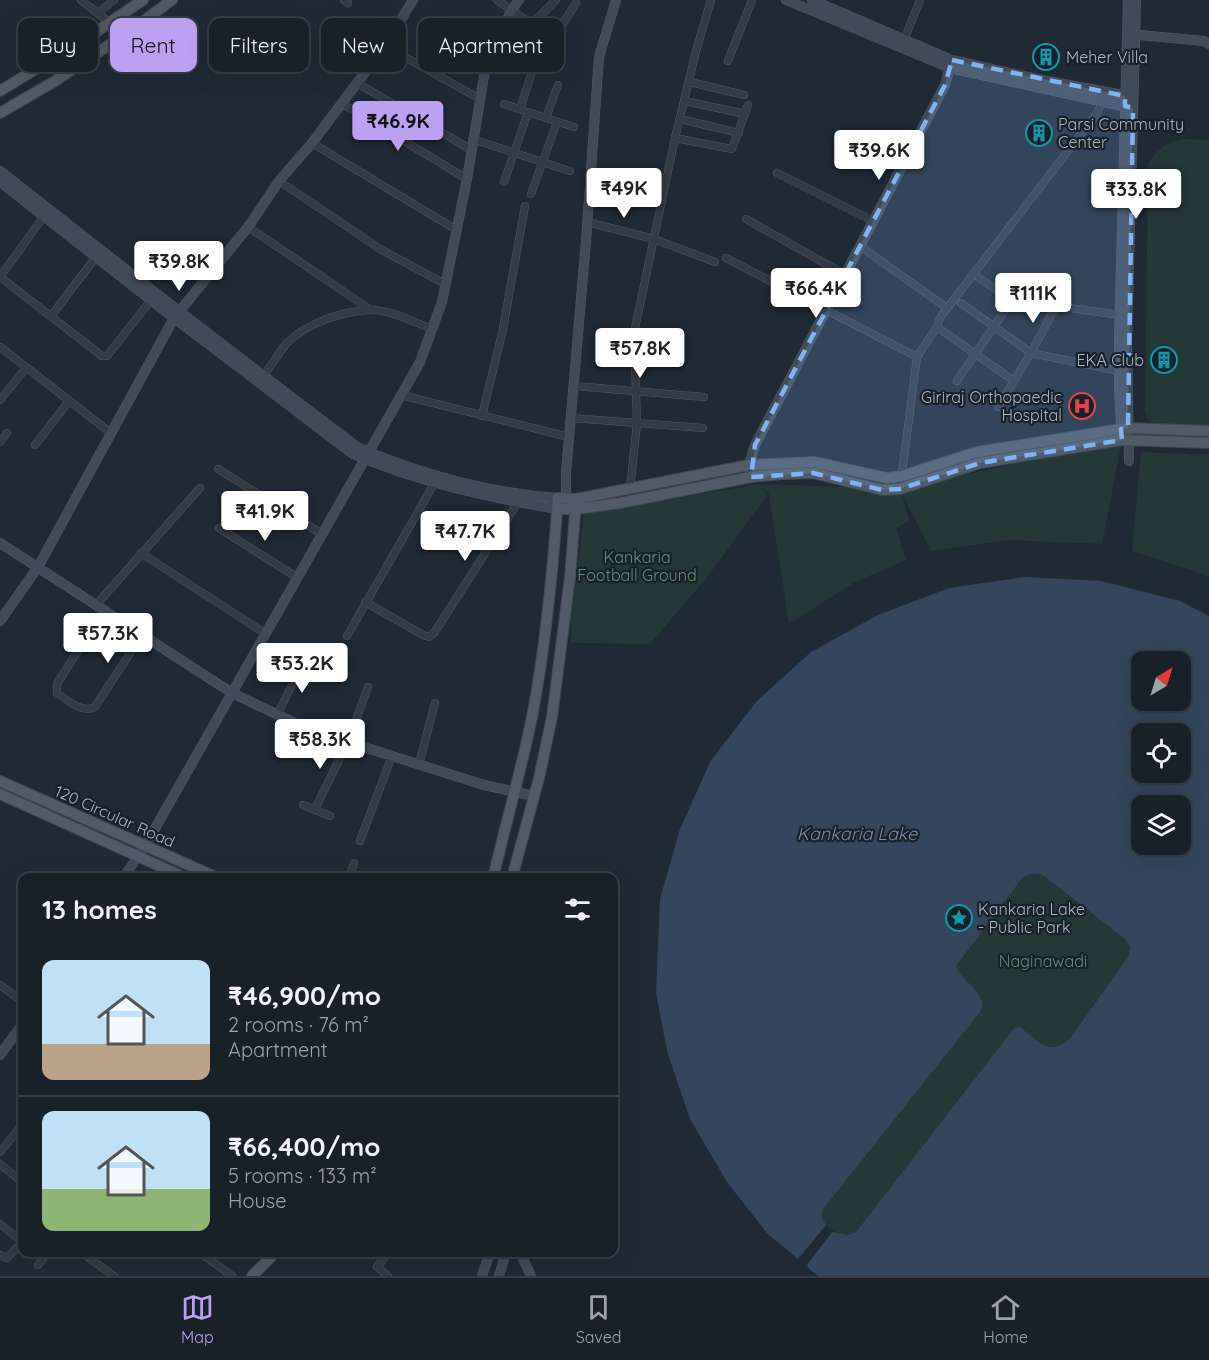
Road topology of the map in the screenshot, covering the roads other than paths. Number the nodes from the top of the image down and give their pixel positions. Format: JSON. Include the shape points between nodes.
{"nodes":[{"id":1,"x":81,"y":0,"type":"edge"},
{"id":2,"x":114,"y":0,"type":"edge"},
{"id":3,"x":172,"y":0,"type":"edge"},
{"id":4,"x":413,"y":0,"type":"edge"},
{"id":5,"x":497,"y":0,"type":"edge"},
{"id":6,"x":519,"y":0,"type":"edge"},
{"id":7,"x":556,"y":0,"type":"edge"},
{"id":8,"x":616,"y":0,"type":"edge"},
{"id":9,"x":711,"y":0,"type":"edge"},
{"id":10,"x":752,"y":0,"type":"edge"},
{"id":11,"x":786,"y":0,"type":"edge"},
{"id":12,"x":812,"y":0,"type":"edge"},
{"id":13,"x":920,"y":0,"type":"edge"},
{"id":14,"x":1128,"y":0,"type":"edge"},
{"id":15,"x":1136,"y":0,"type":"edge"},
{"id":16,"x":136,"y":2,"type":"edge"},
{"id":17,"x":576,"y":3,"type":"dead end"},
{"id":18,"x":511,"y":11,"type":"junction"},
{"id":19,"x":98,"y":13,"type":"junction"},
{"id":20,"x":116,"y":18,"type":"edge"},
{"id":21,"x":402,"y":18,"type":"edge"},
{"id":22,"x":522,"y":18,"type":"edge"},
{"id":23,"x":538,"y":18,"type":"edge"},
{"id":24,"x":564,"y":22,"type":"edge"},
{"id":25,"x":110,"y":23,"type":"joint"},
{"id":26,"x":1131,"y":34,"type":"junction"},
{"id":27,"x":904,"y":40,"type":"junction"},
{"id":28,"x":1209,"y":44,"type":"edge"},
{"id":29,"x":406,"y":58,"type":"edge"},
{"id":30,"x":728,"y":61,"type":"dead end"},
{"id":31,"x":951,"y":64,"type":"junction"},
{"id":32,"x":365,"y":72,"type":"edge"},
{"id":33,"x":531,"y":75,"type":"dead end"},
{"id":34,"x":690,"y":82,"type":"junction"},
{"id":35,"x":357,"y":83,"type":"junction"},
{"id":36,"x":558,"y":85,"type":"dead end"},
{"id":37,"x":0,"y":91,"type":"edge"},
{"id":38,"x":744,"y":95,"type":"dead end"},
{"id":39,"x":1129,"y":97,"type":"junction"},
{"id":40,"x":480,"y":99,"type":"junction"},
{"id":41,"x":685,"y":101,"type":"junction"},
{"id":42,"x":1102,"y":103,"type":"junction"},
{"id":43,"x":341,"y":104,"type":"junction"},
{"id":44,"x":504,"y":104,"type":"dead end"},
{"id":45,"x":748,"y":105,"type":"dead end"},
{"id":46,"x":1129,"y":107,"type":"junction"},
{"id":47,"x":520,"y":109,"type":"junction"},
{"id":48,"x":528,"y":112,"type":"junction"},
{"id":49,"x":0,"y":113,"type":"edge"},
{"id":50,"x":745,"y":114,"type":"junction"},
{"id":51,"x":546,"y":118,"type":"junction"},
{"id":52,"x":680,"y":119,"type":"junction"},
{"id":53,"x":557,"y":122,"type":"junction"},
{"id":54,"x":574,"y":127,"type":"dead end"},
{"id":55,"x":739,"y":133,"type":"junction"},
{"id":56,"x":675,"y":138,"type":"junction"},
{"id":57,"x":312,"y":143,"type":"junction"},
{"id":58,"x":471,"y":144,"type":"junction"},
{"id":59,"x":513,"y":153,"type":"junction"},
{"id":60,"x":542,"y":163,"type":"junction"},
{"id":61,"x":0,"y":171,"type":"edge"},
{"id":62,"x":570,"y":171,"type":"dead end"},
{"id":63,"x":590,"y":171,"type":"junction"},
{"id":64,"x":777,"y":173,"type":"dead end"},
{"id":65,"x":466,"y":179,"type":"junction"},
{"id":66,"x":279,"y":181,"type":"junction"},
{"id":67,"x":0,"y":182,"type":"edge"},
{"id":68,"x":504,"y":182,"type":"dead end"},
{"id":69,"x":664,"y":189,"type":"junction"},
{"id":70,"x":531,"y":194,"type":"dead end"},
{"id":71,"x":525,"y":206,"type":"dead end"},
{"id":72,"x":44,"y":216,"type":"junction"},
{"id":73,"x":746,"y":219,"type":"dead end"},
{"id":74,"x":873,"y":221,"type":"junction"},
{"id":75,"x":587,"y":222,"type":"junction"},
{"id":76,"x":248,"y":227,"type":"junction"},
{"id":77,"x":455,"y":229,"type":"junction"},
{"id":78,"x":654,"y":239,"type":"junction"},
{"id":79,"x":860,"y":246,"type":"junction"},
{"id":80,"x":96,"y":257,"type":"junction"},
{"id":81,"x":726,"y":258,"type":"dead end"},
{"id":82,"x":715,"y":262,"type":"dead end"},
{"id":83,"x":844,"y":274,"type":"junction"},
{"id":84,"x":0,"y":277,"type":"edge"},
{"id":85,"x":979,"y":278,"type":"dead end"},
{"id":86,"x":445,"y":284,"type":"junction"},
{"id":87,"x":151,"y":300,"type":"junction"},
{"id":88,"x":1012,"y":300,"type":"junction"},
{"id":89,"x":961,"y":303,"type":"dead end"},
{"id":90,"x":1056,"y":306,"type":"junction"},
{"id":91,"x":947,"y":308,"type":"junction"},
{"id":92,"x":371,"y":310,"type":"junction"},
{"id":93,"x":826,"y":310,"type":"junction"},
{"id":94,"x":177,"y":315,"type":"junction"},
{"id":95,"x":1120,"y":315,"type":"junction"},
{"id":96,"x":51,"y":316,"type":"junction"},
{"id":97,"x":937,"y":327,"type":"junction"},
{"id":98,"x":994,"y":327,"type":"junction"},
{"id":99,"x":432,"y":329,"type":"junction"},
{"id":100,"x":0,"y":347,"type":"edge"},
{"id":101,"x":1031,"y":353,"type":"junction"},
{"id":102,"x":976,"y":354,"type":"junction"},
{"id":103,"x":917,"y":357,"type":"junction"},
{"id":104,"x":26,"y":368,"type":"junction"},
{"id":105,"x":1119,"y":371,"type":"junction"},
{"id":106,"x":263,"y":376,"type":"junction"},
{"id":107,"x":957,"y":381,"type":"dead end"},
{"id":108,"x":1014,"y":381,"type":"junction"},
{"id":109,"x":574,"y":386,"type":"junction"},
{"id":110,"x":635,"y":391,"type":"junction"},
{"id":111,"x":401,"y":395,"type":"junction"},
{"id":112,"x":704,"y":398,"type":"dead end"},
{"id":113,"x":0,"y":400,"type":"edge"},
{"id":114,"x":69,"y":401,"type":"junction"},
{"id":115,"x":998,"y":407,"type":"dead end"},
{"id":116,"x":482,"y":416,"type":"junction"},
{"id":117,"x":571,"y":418,"type":"junction"},
{"id":118,"x":636,"y":423,"type":"junction"},
{"id":119,"x":703,"y":428,"type":"dead end"},
{"id":120,"x":1209,"y":431,"type":"edge"},
{"id":121,"x":7,"y":433,"type":"dead end"},
{"id":122,"x":111,"y":433,"type":"junction"},
{"id":123,"x":1125,"y":434,"type":"junction"},
{"id":124,"x":569,"y":437,"type":"junction"},
{"id":125,"x":0,"y":442,"type":"edge"},
{"id":126,"x":1209,"y":443,"type":"edge"},
{"id":127,"x":35,"y":445,"type":"dead end"},
{"id":128,"x":367,"y":455,"type":"junction"},
{"id":129,"x":1129,"y":461,"type":"dead end"},
{"id":130,"x":218,"y":469,"type":"dead end"},
{"id":131,"x":750,"y":471,"type":"junction"},
{"id":132,"x":902,"y":476,"type":"junction"},
{"id":133,"x":435,"y":482,"type":"junction"},
{"id":134,"x":200,"y":488,"type":"dead end"},
{"id":135,"x":630,"y":489,"type":"junction"},
{"id":136,"x":900,"y":489,"type":"junction"},
{"id":137,"x":518,"y":502,"type":"junction"},
{"id":138,"x":566,"y":503,"type":"junction"},
{"id":139,"x":219,"y":528,"type":"dead end"},
{"id":140,"x":322,"y":534,"type":"junction"},
{"id":141,"x":0,"y":543,"type":"edge"},
{"id":142,"x":141,"y":554,"type":"junction"},
{"id":143,"x":38,"y":567,"type":"junction"},
{"id":144,"x":298,"y":578,"type":"junction"},
{"id":145,"x":365,"y":602,"type":"junction"},
{"id":146,"x":100,"y":608,"type":"junction"},
{"id":147,"x":0,"y":621,"type":"edge"},
{"id":148,"x":266,"y":634,"type":"junction"},
{"id":149,"x":142,"y":635,"type":"junction"},
{"id":150,"x":347,"y":636,"type":"dead end"},
{"id":151,"x":304,"y":661,"type":"dead end"},
{"id":152,"x":368,"y":687,"type":"dead end"},
{"id":153,"x":232,"y":693,"type":"junction"},
{"id":154,"x":435,"y":703,"type":"dead end"},
{"id":155,"x":278,"y":715,"type":"junction"},
{"id":156,"x":348,"y":742,"type":"junction"},
{"id":157,"x":392,"y":756,"type":"junction"},
{"id":158,"x":420,"y":764,"type":"junction"},
{"id":159,"x":0,"y":781,"type":"edge"},
{"id":160,"x":514,"y":793,"type":"junction"},
{"id":161,"x":0,"y":794,"type":"edge"},
{"id":162,"x":534,"y":796,"type":"junction"},
{"id":163,"x":303,"y":805,"type":"dead end"},
{"id":164,"x":315,"y":809,"type":"junction"},
{"id":165,"x":330,"y":816,"type":"dead end"},
{"id":166,"x":360,"y":841,"type":"dead end"},
{"id":167,"x":145,"y":846,"type":"junction"},
{"id":168,"x":137,"y":857,"type":"junction"},
{"id":169,"x":354,"y":863,"type":"dead end"},
{"id":170,"x":126,"y":873,"type":"edge"},
{"id":171,"x":174,"y":873,"type":"edge"},
{"id":172,"x":207,"y":873,"type":"edge"},
{"id":173,"x":351,"y":873,"type":"edge"},
{"id":174,"x":494,"y":873,"type":"edge"},
{"id":175,"x":513,"y":873,"type":"edge"},
{"id":176,"x":0,"y":985,"type":"edge"},
{"id":177,"x":18,"y":998,"type":"edge"},
{"id":178,"x":18,"y":1038,"type":"edge"},
{"id":179,"x":0,"y":1055,"type":"edge"},
{"id":180,"x":18,"y":1130,"type":"edge"},
{"id":181,"x":0,"y":1152,"type":"edge"},
{"id":182,"x":0,"y":1164,"type":"edge"},
{"id":183,"x":18,"y":1179,"type":"edge"},
{"id":184,"x":0,"y":1224,"type":"edge"},
{"id":185,"x":18,"y":1238,"type":"edge"},
{"id":186,"x":18,"y":1246,"type":"edge"},
{"id":187,"x":0,"y":1255,"type":"edge"},
{"id":188,"x":44,"y":1257,"type":"edge"},
{"id":189,"x":88,"y":1257,"type":"edge"},
{"id":190,"x":206,"y":1257,"type":"edge"},
{"id":191,"x":272,"y":1257,"type":"edge"},
{"id":192,"x":385,"y":1257,"type":"edge"},
{"id":193,"x":488,"y":1257,"type":"edge"},
{"id":194,"x":505,"y":1257,"type":"edge"},
{"id":195,"x":522,"y":1257,"type":"edge"},
{"id":196,"x":38,"y":1264,"type":"dead end"},
{"id":197,"x":257,"y":1275,"type":"edge"},
{"id":198,"x":114,"y":1276,"type":"edge"},
{"id":199,"x":232,"y":1276,"type":"edge"},
{"id":200,"x":388,"y":1276,"type":"edge"},
{"id":201,"x":482,"y":1276,"type":"edge"},
{"id":202,"x":500,"y":1276,"type":"edge"},
{"id":203,"x":531,"y":1276,"type":"edge"}],
"edges":[{"from":1,"to":19,"type":"street"},
{"from":2,"to":19,"type":"street"},
{"from":3,"to":49,"type":"main road","via":[[64,75]]},
{"from":4,"to":21,"type":"street"},
{"from":5,"to":18,"type":"street"},
{"from":6,"to":18,"type":"street"},
{"from":7,"to":23,"type":"street"},
{"from":8,"to":63,"type":"street","via":[[599,57]]},
{"from":9,"to":34,"type":"street"},
{"from":10,"to":30,"type":"street"},
{"from":11,"to":31,"type":"street"},
{"from":12,"to":27,"type":"street"},
{"from":13,"to":27,"type":"street"},
{"from":14,"to":26,"type":"street"},
{"from":15,"to":26,"type":"street"},
{"from":16,"to":20,"type":"main road"},
{"from":17,"to":24,"type":"street"},
{"from":18,"to":22,"type":"street"},
{"from":18,"to":40,"type":"street","via":[[487,58]]},
{"from":19,"to":25,"type":"street"},
{"from":25,"to":37,"type":"main road"},
{"from":26,"to":28,"type":"street","via":[[1204,40]]},
{"from":26,"to":39,"type":"street"},
{"from":27,"to":31,"type":"street"},
{"from":29,"to":40,"type":"street"},
{"from":31,"to":39,"type":"street"},
{"from":31,"to":42,"type":"street"},
{"from":31,"to":74,"type":"street","via":[[945,85]]},
{"from":32,"to":35,"type":"street"},
{"from":33,"to":47,"type":"street"},
{"from":34,"to":38,"type":"street"},
{"from":34,"to":41,"type":"street"},
{"from":35,"to":43,"type":"street"},
{"from":35,"to":58,"type":"street"},
{"from":36,"to":51,"type":"street"},
{"from":39,"to":46,"type":"street"},
{"from":40,"to":58,"type":"street"},
{"from":41,"to":50,"type":"street"},
{"from":41,"to":52,"type":"street"},
{"from":42,"to":46,"type":"street"},
{"from":42,"to":91,"type":"street"},
{"from":43,"to":57,"type":"street"},
{"from":43,"to":65,"type":"street"},
{"from":44,"to":47,"type":"street"},
{"from":45,"to":50,"type":"street"},
{"from":46,"to":95,"type":"street"},
{"from":46,"to":123,"type":"street"},
{"from":47,"to":48,"type":"street"},
{"from":48,"to":51,"type":"street"},
{"from":48,"to":59,"type":"street"},
{"from":50,"to":55,"type":"street"},
{"from":51,"to":53,"type":"street"},
{"from":52,"to":55,"type":"street"},
{"from":52,"to":56,"type":"street"},
{"from":53,"to":54,"type":"street"},
{"from":53,"to":60,"type":"street"},
{"from":55,"to":56,"type":"street","via":[[732,149]]},
{"from":56,"to":69,"type":"street"},
{"from":57,"to":66,"type":"street"},
{"from":57,"to":77,"type":"street"},
{"from":58,"to":59,"type":"street"},
{"from":58,"to":65,"type":"street"},
{"from":59,"to":60,"type":"street"},
{"from":59,"to":68,"type":"street"},
{"from":60,"to":62,"type":"street"},
{"from":60,"to":70,"type":"street"},
{"from":61,"to":94,"type":"street"},
{"from":63,"to":69,"type":"street"},
{"from":63,"to":75,"type":"street"},
{"from":64,"to":74,"type":"street"},
{"from":65,"to":77,"type":"street"},
{"from":66,"to":76,"type":"street"},
{"from":66,"to":86,"type":"street","via":[[381,249]]},
{"from":67,"to":72,"type":"street"},
{"from":69,"to":78,"type":"street"},
{"from":71,"to":116,"type":"street","via":[[503,329]]},
{"from":72,"to":80,"type":"street"},
{"from":72,"to":84,"type":"street"},
{"from":73,"to":83,"type":"street"},
{"from":74,"to":79,"type":"street"},
{"from":75,"to":78,"type":"street"},
{"from":75,"to":109,"type":"street"},
{"from":76,"to":92,"type":"street"},
{"from":76,"to":94,"type":"street"},
{"from":77,"to":86,"type":"street"},
{"from":78,"to":82,"type":"street"},
{"from":78,"to":110,"type":"street","via":[[634,333]]},
{"from":79,"to":83,"type":"street"},
{"from":79,"to":91,"type":"street"},
{"from":80,"to":87,"type":"street"},
{"from":80,"to":96,"type":"street"},
{"from":81,"to":93,"type":"street"},
{"from":83,"to":93,"type":"street"},
{"from":84,"to":96,"type":"street"},
{"from":85,"to":88,"type":"street"},
{"from":86,"to":99,"type":"street"},
{"from":87,"to":94,"type":"street"},
{"from":87,"to":96,"type":"street","via":[[107,356]]},
{"from":88,"to":90,"type":"street"},
{"from":88,"to":98,"type":"street"},
{"from":89,"to":98,"type":"street"},
{"from":90,"to":95,"type":"street"},
{"from":90,"to":101,"type":"street"},
{"from":91,"to":97,"type":"street"},
{"from":92,"to":99,"type":"street"},
{"from":92,"to":106,"type":"street","via":[[348,313],[300,332]]},
{"from":93,"to":103,"type":"street"},
{"from":93,"to":131,"type":"street","via":[[755,445]]},
{"from":94,"to":106,"type":"street"},
{"from":94,"to":122,"type":"street"},
{"from":94,"to":128,"type":"street","via":[[353,454]]},
{"from":95,"to":105,"type":"street"},
{"from":97,"to":102,"type":"street"},
{"from":97,"to":103,"type":"street"},
{"from":98,"to":101,"type":"street"},
{"from":98,"to":102,"type":"street"},
{"from":99,"to":111,"type":"street","via":[[420,362]]},
{"from":100,"to":104,"type":"street"},
{"from":101,"to":105,"type":"street"},
{"from":101,"to":108,"type":"street"},
{"from":102,"to":107,"type":"street"},
{"from":102,"to":108,"type":"street"},
{"from":103,"to":132,"type":"street"},
{"from":104,"to":113,"type":"street"},
{"from":104,"to":114,"type":"street"},
{"from":105,"to":123,"type":"street"},
{"from":106,"to":128,"type":"street"},
{"from":108,"to":115,"type":"street"},
{"from":109,"to":110,"type":"street"},
{"from":109,"to":117,"type":"street"},
{"from":110,"to":112,"type":"street"},
{"from":110,"to":118,"type":"street"},
{"from":111,"to":116,"type":"street"},
{"from":111,"to":128,"type":"street"},
{"from":114,"to":122,"type":"street"},
{"from":114,"to":127,"type":"street"},
{"from":116,"to":124,"type":"street"},
{"from":117,"to":118,"type":"street"},
{"from":117,"to":124,"type":"street"},
{"from":118,"to":119,"type":"street"},
{"from":118,"to":135,"type":"street"},
{"from":120,"to":123,"type":"main road"},
{"from":121,"to":125,"type":"street"},
{"from":122,"to":143,"type":"street"},
{"from":123,"to":126,"type":"main road"},
{"from":123,"to":129,"type":"street"},
{"from":123,"to":132,"type":"main road","via":[[977,452]]},
{"from":123,"to":136,"type":"main road","via":[[980,463]]},
{"from":124,"to":138,"type":"street"},
{"from":128,"to":133,"type":"street","via":[[383,467]]},
{"from":128,"to":138,"type":"street","via":[[471,485]]},
{"from":128,"to":140,"type":"street"},
{"from":130,"to":140,"type":"street"},
{"from":131,"to":132,"type":"main road","via":[[814,462],[886,478]]},
{"from":131,"to":135,"type":"main road"},
{"from":131,"to":136,"type":"main road","via":[[813,473],[882,490]]},
{"from":131,"to":138,"type":"main road","via":[[620,503]]},
{"from":132,"to":136,"type":"street"},
{"from":133,"to":137,"type":"street"},
{"from":133,"to":145,"type":"street"},
{"from":134,"to":142,"type":"street"},
{"from":135,"to":138,"type":"main road"},
{"from":137,"to":138,"type":"street"},
{"from":137,"to":145,"type":"street","via":[[429,637]]},
{"from":138,"to":160,"type":"main road","via":[[542,660]]},
{"from":138,"to":162,"type":"main road","via":[[560,662]]},
{"from":139,"to":144,"type":"street"},
{"from":140,"to":144,"type":"street"},
{"from":141,"to":143,"type":"street"},
{"from":142,"to":146,"type":"street"},
{"from":142,"to":148,"type":"street"},
{"from":143,"to":146,"type":"street"},
{"from":143,"to":147,"type":"street"},
{"from":144,"to":148,"type":"street"},
{"from":145,"to":150,"type":"street"},
{"from":146,"to":149,"type":"street"},
{"from":146,"to":149,"type":"street","via":[[57,684],[57,693],[90,710]]},
{"from":148,"to":153,"type":"street"},
{"from":149,"to":153,"type":"street"},
{"from":151,"to":155,"type":"street"},
{"from":152,"to":156,"type":"street"},
{"from":153,"to":155,"type":"street"},
{"from":153,"to":167,"type":"street"},
{"from":154,"to":158,"type":"street"},
{"from":155,"to":156,"type":"street"},
{"from":156,"to":157,"type":"street"},
{"from":156,"to":164,"type":"street"},
{"from":157,"to":158,"type":"street"},
{"from":157,"to":166,"type":"street"},
{"from":158,"to":160,"type":"street"},
{"from":159,"to":167,"type":"main road","name":"120 Circular Road"},
{"from":160,"to":162,"type":"street"},
{"from":160,"to":174,"type":"main road"},
{"from":161,"to":168,"type":"main road","name":"120 Circular Road"},
{"from":162,"to":175,"type":"main road"},
{"from":163,"to":164,"type":"street"},
{"from":164,"to":165,"type":"street"},
{"from":167,"to":168,"type":"street"},
{"from":167,"to":172,"type":"main road","name":"120 Circular Road"},
{"from":168,"to":170,"type":"street"},
{"from":168,"to":171,"type":"main road","name":"120 Circular Road"},
{"from":169,"to":173,"type":"street"},
{"from":176,"to":177,"type":"street"},
{"from":178,"to":179,"type":"street"},
{"from":180,"to":181,"type":"street"},
{"from":182,"to":183,"type":"street"},
{"from":184,"to":185,"type":"street"},
{"from":186,"to":187,"type":"street","via":[[7,1258]]},
{"from":188,"to":196,"type":"street"},
{"from":189,"to":198,"type":"street"},
{"from":190,"to":199,"type":"street"},
{"from":191,"to":197,"type":"main road"},
{"from":192,"to":200,"type":"street","via":[[378,1267]]},
{"from":193,"to":201,"type":"street"},
{"from":194,"to":202,"type":"street"},
{"from":195,"to":203,"type":"street"}]}
